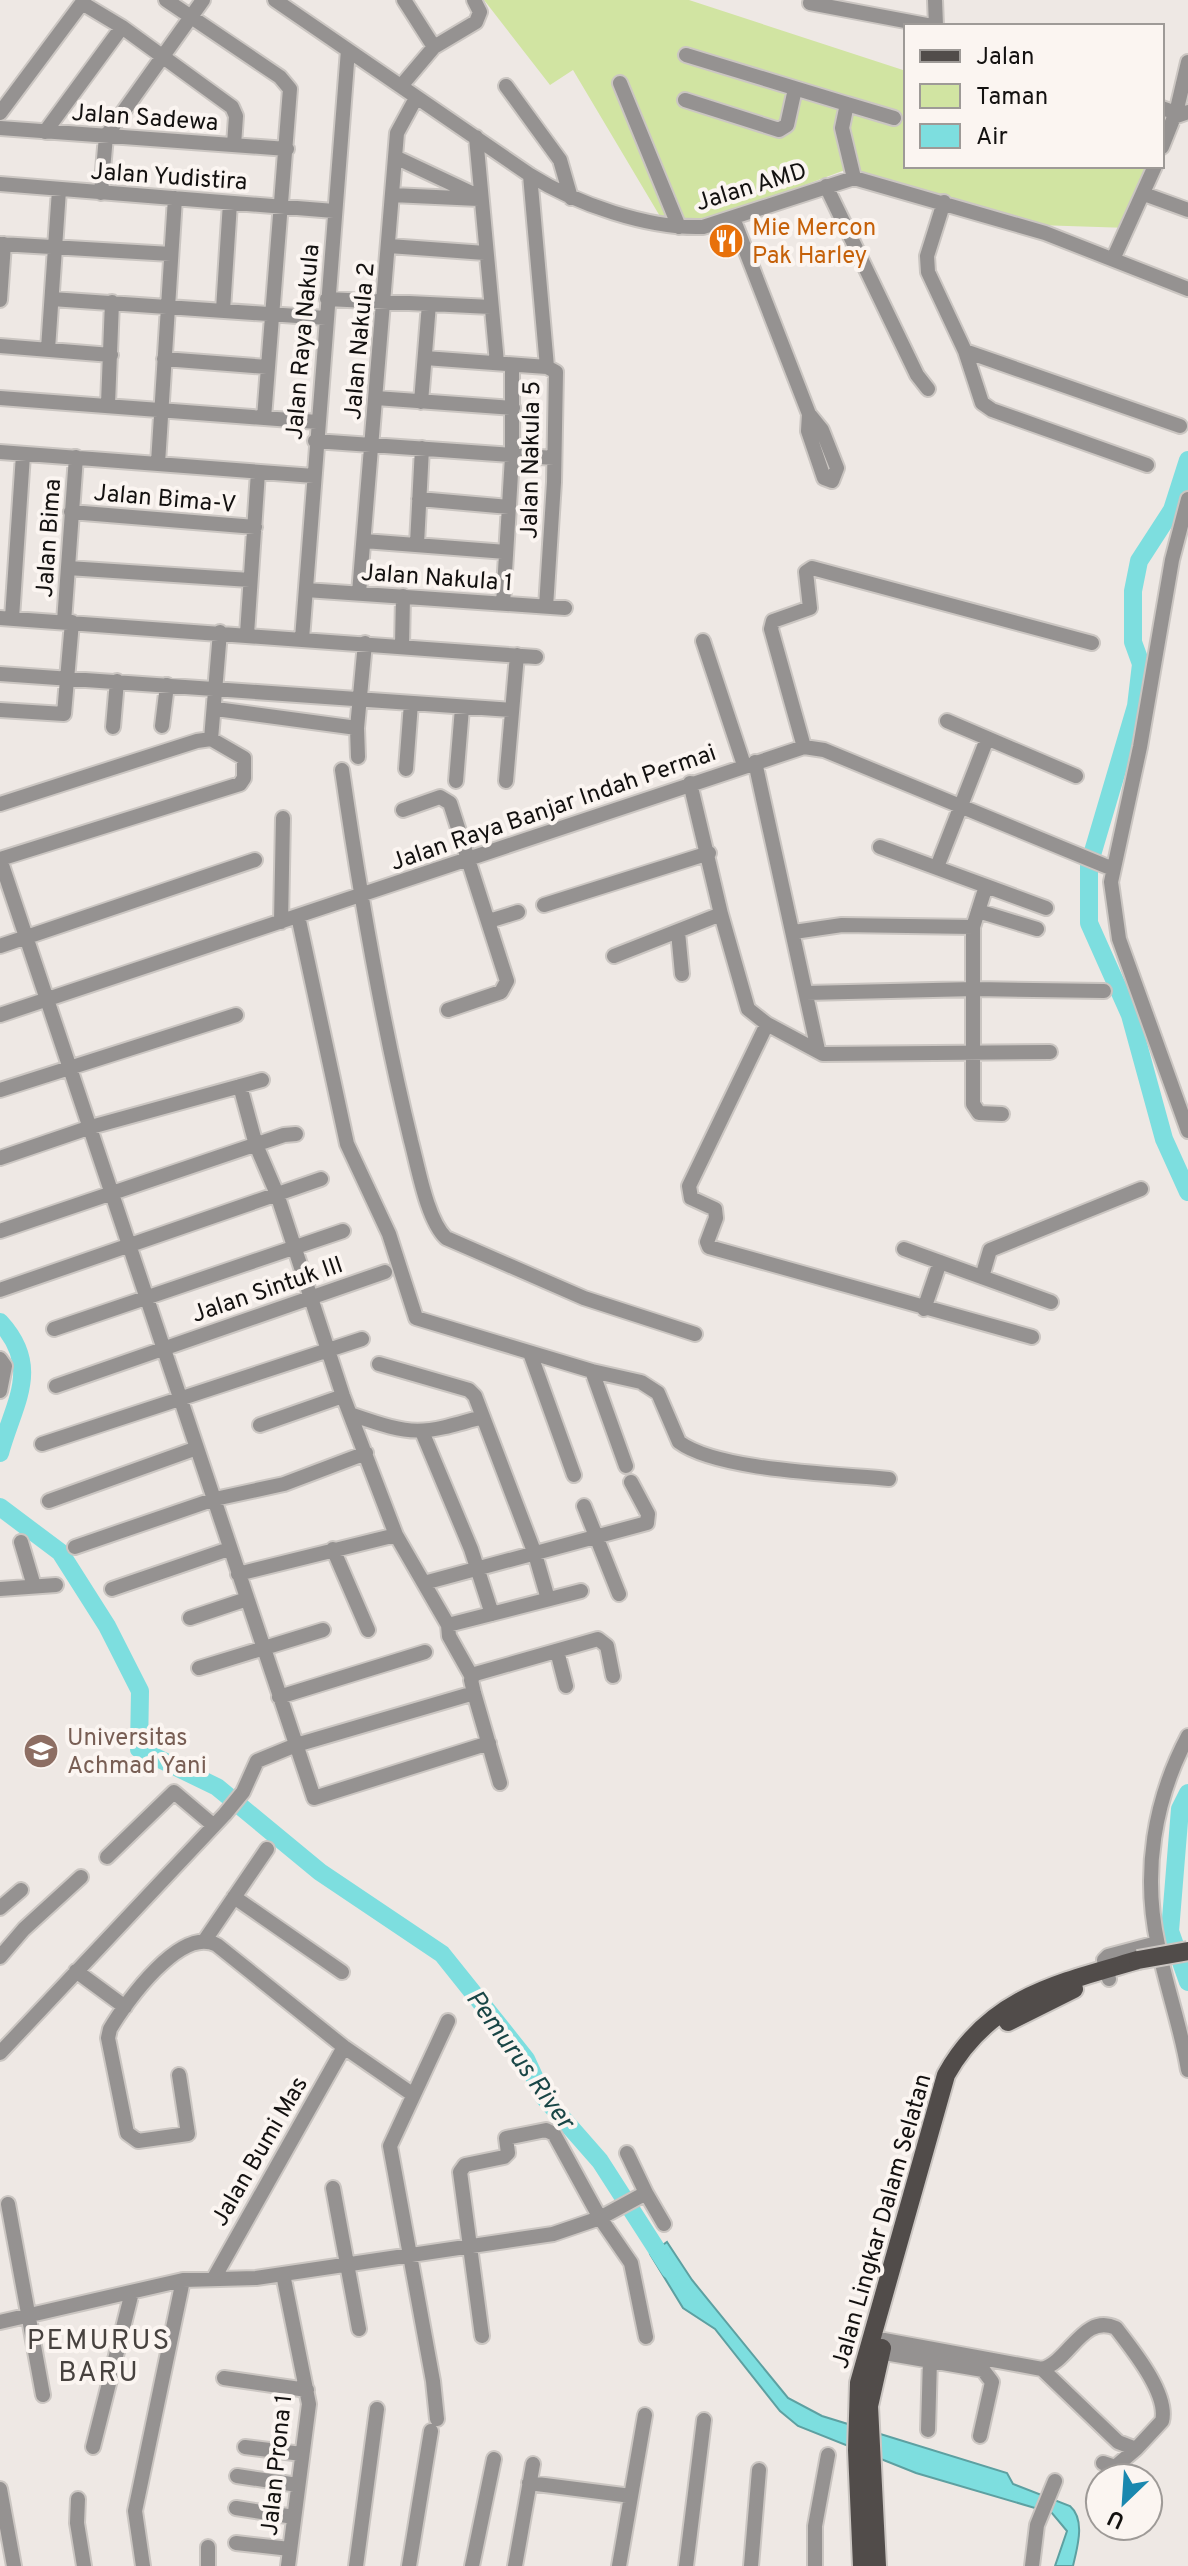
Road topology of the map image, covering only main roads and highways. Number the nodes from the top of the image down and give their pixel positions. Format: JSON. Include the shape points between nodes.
{"nodes":[{"id":1,"x":1188,"y":1951,"type":"edge"},
{"id":2,"x":1188,"y":1961,"type":"edge"},
{"id":3,"x":1138,"y":1965,"type":"junction"},
{"id":4,"x":865,"y":2477,"type":"junction"},
{"id":5,"x":862,"y":2566,"type":"edge"},
{"id":6,"x":877,"y":2566,"type":"edge"}],
"edges":[{"from":1,"to":3,"type":"main road","name":"Jalan Lingkar Dalam Selatan","bridge":true},
{"from":2,"to":3,"type":"main road","name":"Jalan Lingkar Dalam Selatan"},
{"from":3,"to":4,"type":"main road","name":"Jalan Lingkar Dalam Selatan","via":[[1031,2001],[969,2054],[956,2074],[863,2407]]},
{"from":4,"to":5,"type":"main road","name":"Jalan Lingkar Dalam Selatan"},
{"from":4,"to":6,"type":"main road","name":"Jalan Lingkar Dalam Selatan"}]}
